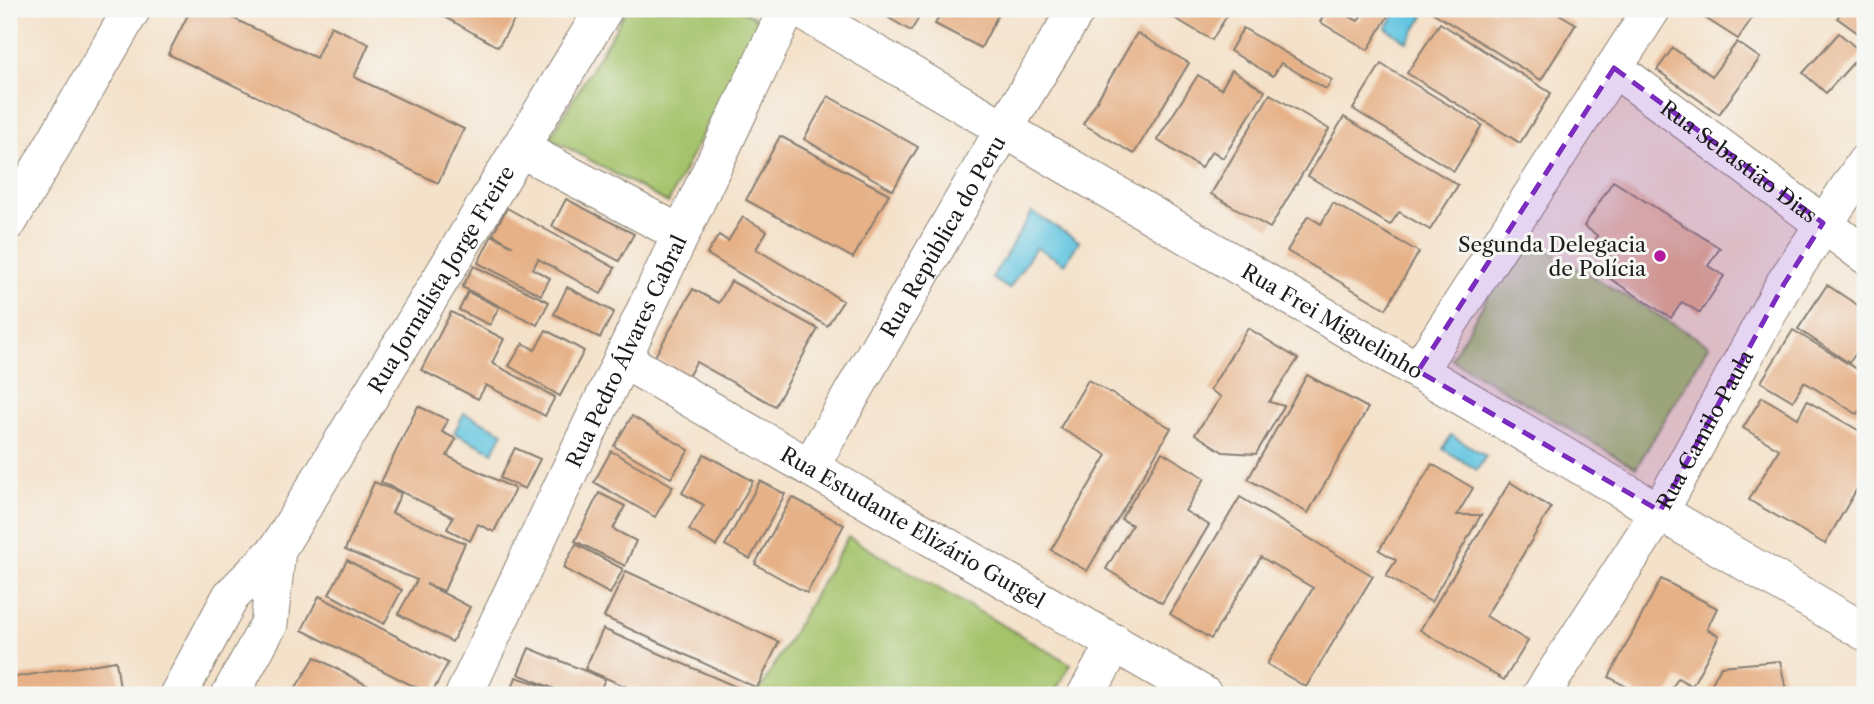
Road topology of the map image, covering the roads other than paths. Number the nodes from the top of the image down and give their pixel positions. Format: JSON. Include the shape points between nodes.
{"nodes":[{"id":1,"x":132,"y":9,"type":"edge"},
{"id":2,"x":604,"y":9,"type":"edge"},
{"id":3,"x":787,"y":9,"type":"edge"},
{"id":4,"x":799,"y":9,"type":"edge"},
{"id":5,"x":1077,"y":9,"type":"edge"},
{"id":6,"x":1652,"y":9,"type":"edge"},
{"id":7,"x":1614,"y":68,"type":"junction"},
{"id":8,"x":1004,"y":129,"type":"junction"},
{"id":9,"x":519,"y":148,"type":"junction"},
{"id":10,"x":1865,"y":163,"type":"edge"},
{"id":11,"x":9,"y":221,"type":"edge"},
{"id":12,"x":1823,"y":223,"type":"junction"},
{"id":13,"x":681,"y":234,"type":"junction"},
{"id":14,"x":1865,"y":255,"type":"edge"},
{"id":15,"x":622,"y":359,"type":"junction"},
{"id":16,"x":1418,"y":371,"type":"junction"},
{"id":17,"x":810,"y":467,"type":"junction"},
{"id":18,"x":1660,"y":511,"type":"junction"},
{"id":19,"x":277,"y":550,"type":"junction"},
{"id":20,"x":1865,"y":632,"type":"edge"},
{"id":21,"x":1115,"y":643,"type":"junction"},
{"id":22,"x":178,"y":695,"type":"edge"},
{"id":23,"x":230,"y":695,"type":"edge"},
{"id":24,"x":464,"y":695,"type":"edge"},
{"id":25,"x":1086,"y":695,"type":"edge"},
{"id":26,"x":1204,"y":695,"type":"edge"},
{"id":27,"x":1541,"y":695,"type":"edge"}],
"edges":[{"from":1,"to":11,"type":"street"},
{"from":2,"to":9,"type":"street","name":"Rua Jornalista Jorge Freire"},
{"from":3,"to":13,"type":"street","name":"Rua Pedro Álvares Cabral"},
{"from":4,"to":8,"type":"street","name":"Rua Frei Miguelinho"},
{"from":5,"to":8,"type":"street","name":"Rua República do Peru"},
{"from":6,"to":7,"type":"street"},
{"from":7,"to":12,"type":"street","name":"Rua Sebastião Dias"},
{"from":7,"to":16,"type":"street"},
{"from":8,"to":16,"type":"street","name":"Rua Frei Miguelinho"},
{"from":8,"to":17,"type":"street","name":"Rua República do Peru"},
{"from":9,"to":13,"type":"street"},
{"from":9,"to":19,"type":"street","name":"Rua Jornalista Jorge Freire"},
{"from":10,"to":12,"type":"street","name":"Rua Camilo Paula"},
{"from":12,"to":14,"type":"street","name":"Rua Sebastião Dias"},
{"from":12,"to":18,"type":"street","name":"Rua Camilo Paula","via":[[1784,284]]},
{"from":13,"to":15,"type":"street","name":"Rua Pedro Álvares Cabral"},
{"from":15,"to":17,"type":"street","name":"Rua Estudante Elizário Gurgel"},
{"from":15,"to":24,"type":"street","name":"Rua Pedro Álvares Cabral"},
{"from":16,"to":18,"type":"street","name":"Rua Frei Miguelinho"},
{"from":17,"to":21,"type":"street","name":"Rua Estudante Elizário Gurgel"},
{"from":18,"to":20,"type":"street","name":"Rua Frei Miguelinho"},
{"from":18,"to":27,"type":"street","name":"Rua Camilo Paula"},
{"from":19,"to":22,"type":"street","name":"Rua Jornalista Jorge Freire","via":[[231,596]]},
{"from":19,"to":23,"type":"street","name":"Rua Jornalista Jorge Freire","via":[[269,624]]},
{"from":21,"to":25,"type":"street"},
{"from":21,"to":26,"type":"street","name":"Rua Estudante Elizário Gurgel"}]}
